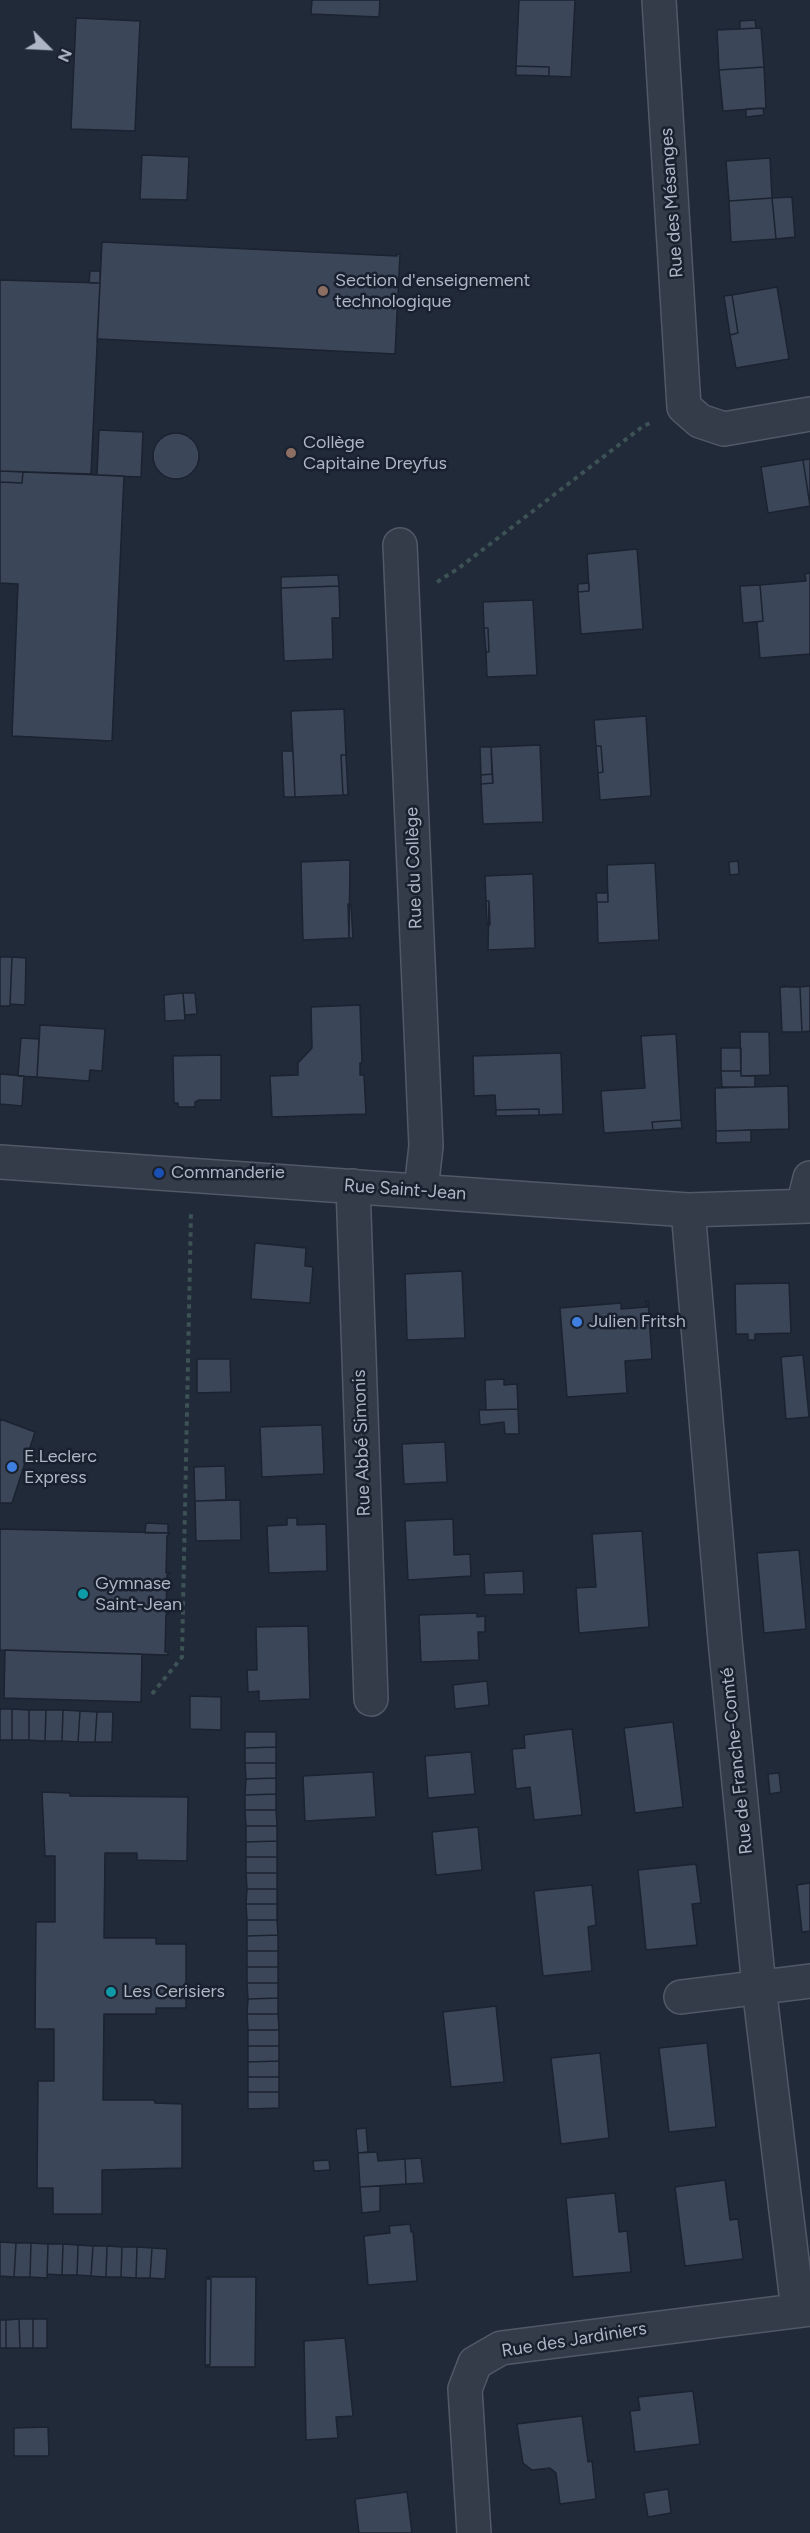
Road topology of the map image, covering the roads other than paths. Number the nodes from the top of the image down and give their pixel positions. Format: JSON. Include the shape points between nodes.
{"nodes":[{"id":1,"x":659,"y":0,"type":"edge"},
{"id":2,"x":810,"y":414,"type":"edge"},
{"id":3,"x":400,"y":545,"type":"dead end"},
{"id":4,"x":0,"y":1162,"type":"edge"},
{"id":5,"x":353,"y":1186,"type":"junction"},
{"id":6,"x":421,"y":1190,"type":"junction"},
{"id":7,"x":808,"y":1197,"type":"edge"},
{"id":8,"x":687,"y":1210,"type":"junction"},
{"id":9,"x":371,"y":1699,"type":"dead end"},
{"id":10,"x":810,"y":1981,"type":"edge"},
{"id":11,"x":759,"y":1987,"type":"junction"},
{"id":12,"x":681,"y":1996,"type":"dead end"},
{"id":13,"x":804,"y":2309,"type":"edge"},
{"id":14,"x":474,"y":2533,"type":"edge"}],
"edges":[{"from":1,"to":2,"type":"street","name":"Rue des Mésanges","via":[[684,407],[700,421],[724,429]]},
{"from":3,"to":6,"type":"street","name":"Rue du Collège","via":[[426,1146]]},
{"from":4,"to":5,"type":"street","name":"Rue Saint-Jean"},
{"from":5,"to":6,"type":"street","name":"Rue Saint-Jean"},
{"from":5,"to":9,"type":"street","name":"Rue Abbé Simonis"},
{"from":6,"to":8,"type":"street","name":"Rue Saint-Jean"},
{"from":7,"to":8,"type":"street","name":"Rue Saint-Jean"},
{"from":8,"to":11,"type":"street","name":"Rue de Franche-Comté"},
{"from":10,"to":11,"type":"street"},
{"from":11,"to":12,"type":"street"},
{"from":11,"to":13,"type":"street","name":"Rue de Franche-Comté"},
{"from":13,"to":14,"type":"street","name":"Rue des Jardiniers","via":[[501,2348],[475,2363],[465,2389]]}]}
